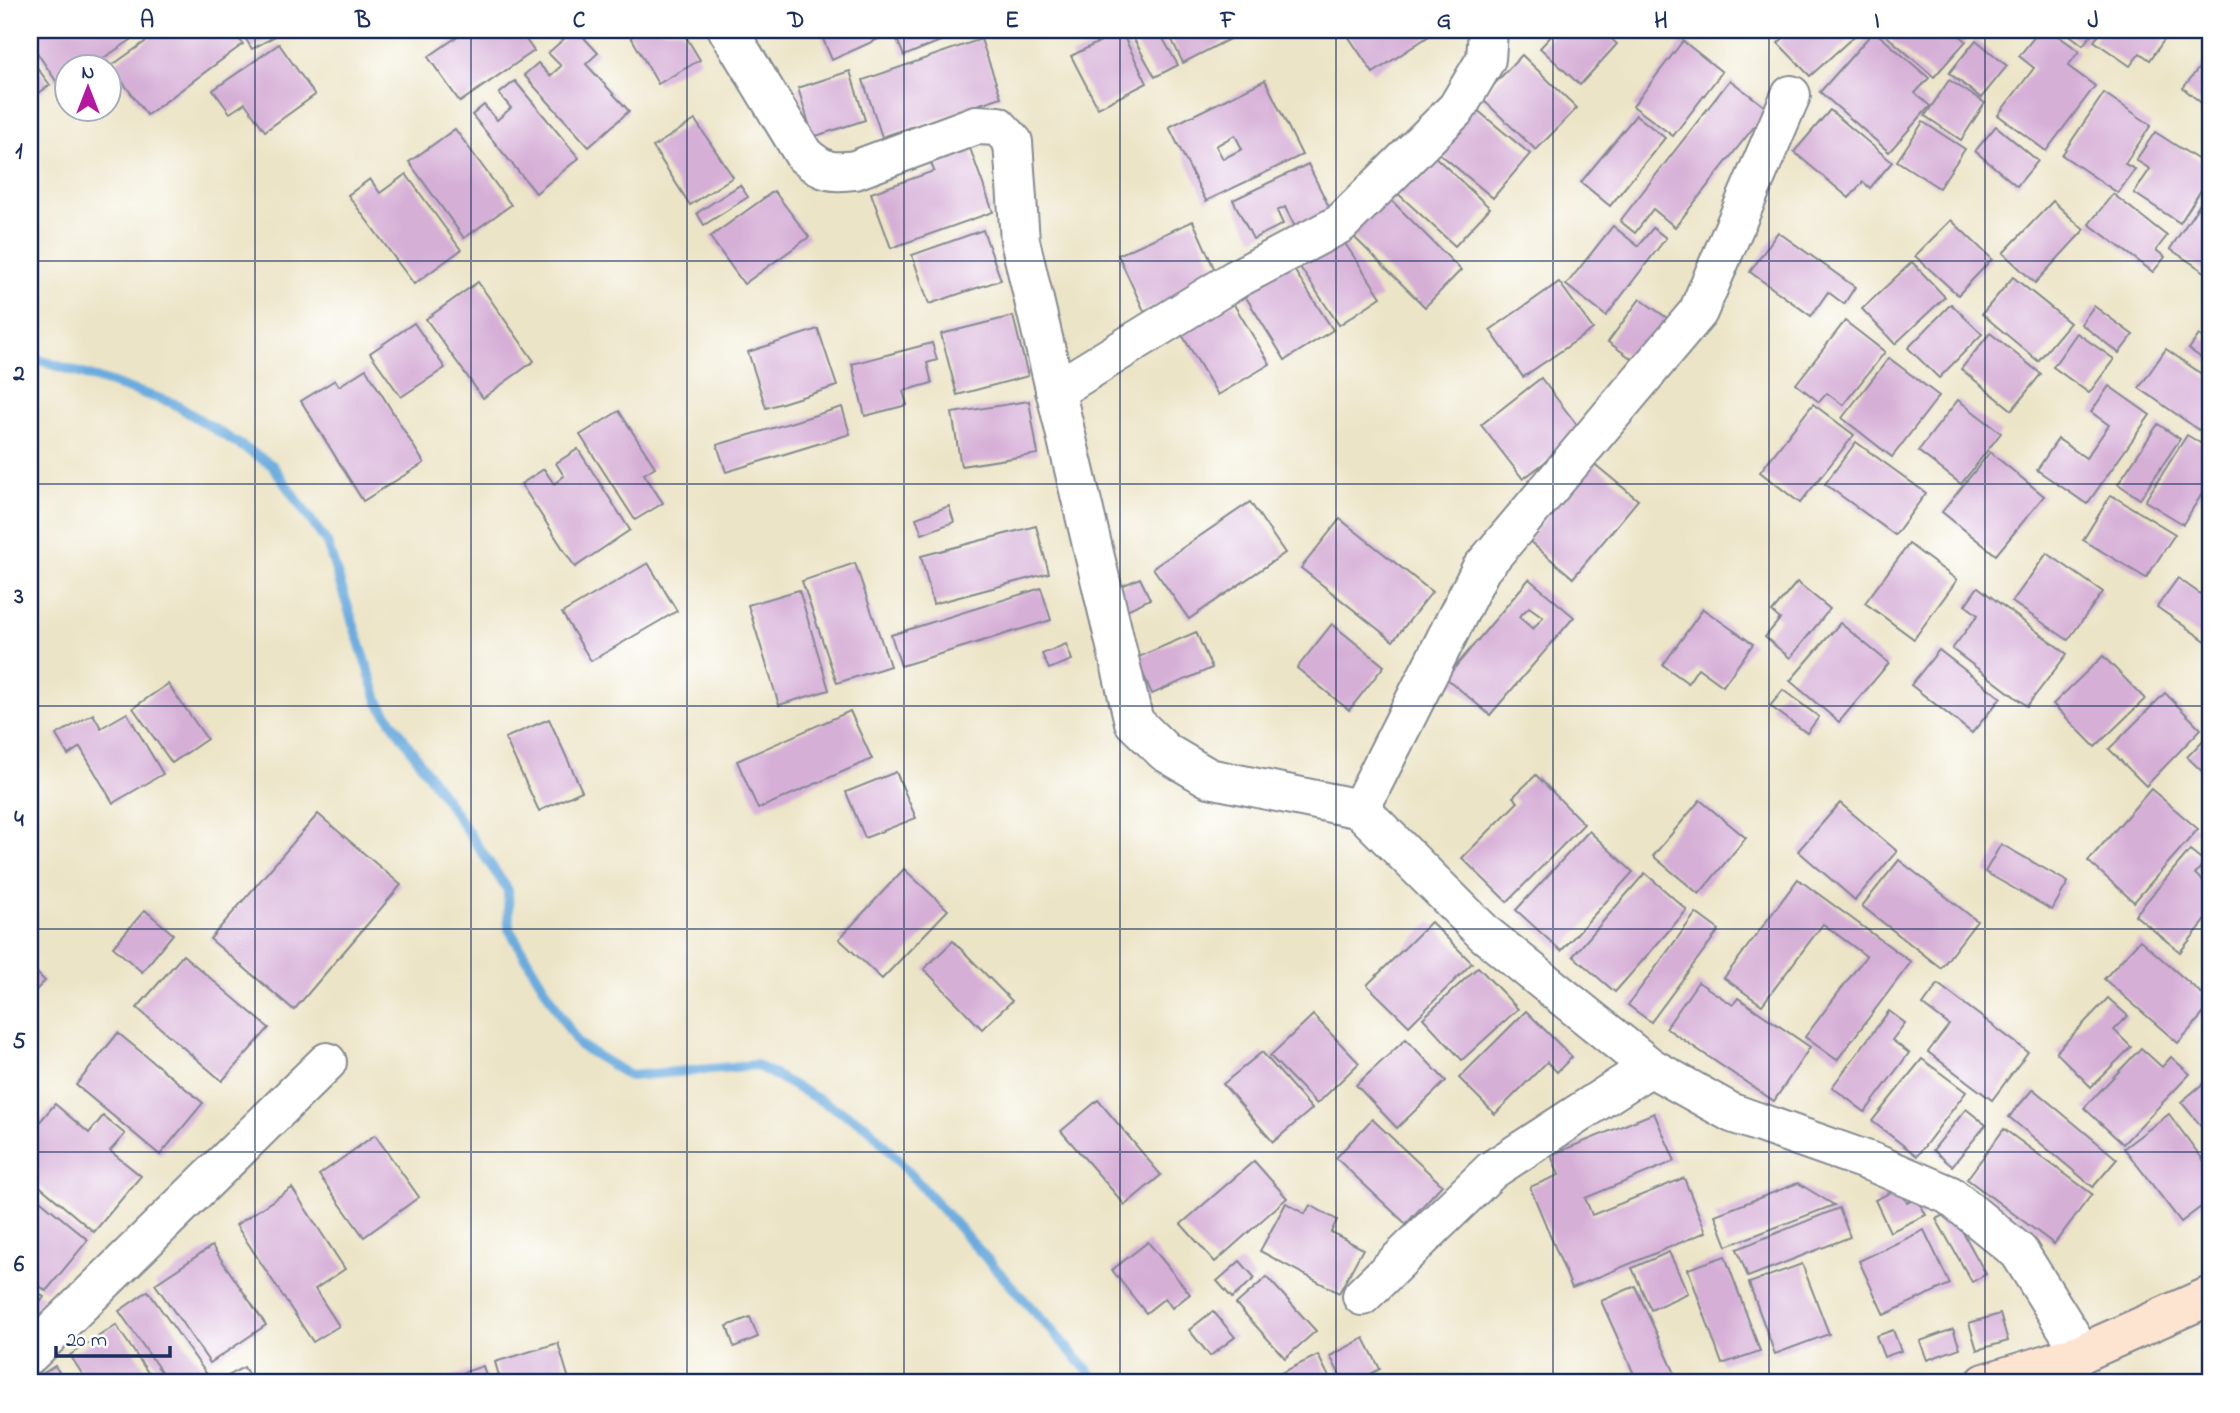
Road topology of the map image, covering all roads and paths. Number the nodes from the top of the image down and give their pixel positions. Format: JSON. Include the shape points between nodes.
{"nodes":[{"id":1,"x":728,"y":30,"type":"edge"},
{"id":2,"x":1488,"y":30,"type":"edge"},
{"id":3,"x":1791,"y":95,"type":"dead end"},
{"id":4,"x":1055,"y":391,"type":"junction"},
{"id":5,"x":1360,"y":809,"type":"junction"},
{"id":6,"x":327,"y":1062,"type":"dead end"},
{"id":7,"x":1650,"y":1067,"type":"junction"},
{"id":8,"x":1362,"y":1296,"type":"dead end"},
{"id":9,"x":2210,"y":1296,"type":"edge"},
{"id":10,"x":30,"y":1354,"type":"edge"},
{"id":11,"x":2079,"y":1368,"type":"edge"},
{"id":12,"x":1985,"y":1383,"type":"edge"}],
"edges":[{"from":1,"to":4,"type":"street","via":[[804,155],[818,167],[835,172],[855,170],[976,125],[998,126],[1013,142],[1020,242]]},
{"from":2,"to":4,"type":"street","via":[[1486,59],[1457,108],[1340,224],[1236,279]]},
{"from":3,"to":5,"type":"street","via":[[1698,312],[1481,569]]},
{"from":4,"to":5,"type":"street","via":[[1134,722],[1165,752],[1209,778]]},
{"from":5,"to":7,"type":"street","via":[[1485,934]]},
{"from":6,"to":10,"type":"street"},
{"from":7,"to":8,"type":"street","via":[[1492,1170]]},
{"from":7,"to":11,"type":"street","via":[[1732,1113],[1949,1195],[2019,1252]]},
{"from":9,"to":11,"type":"main road"},
{"from":11,"to":12,"type":"main road"}]}
